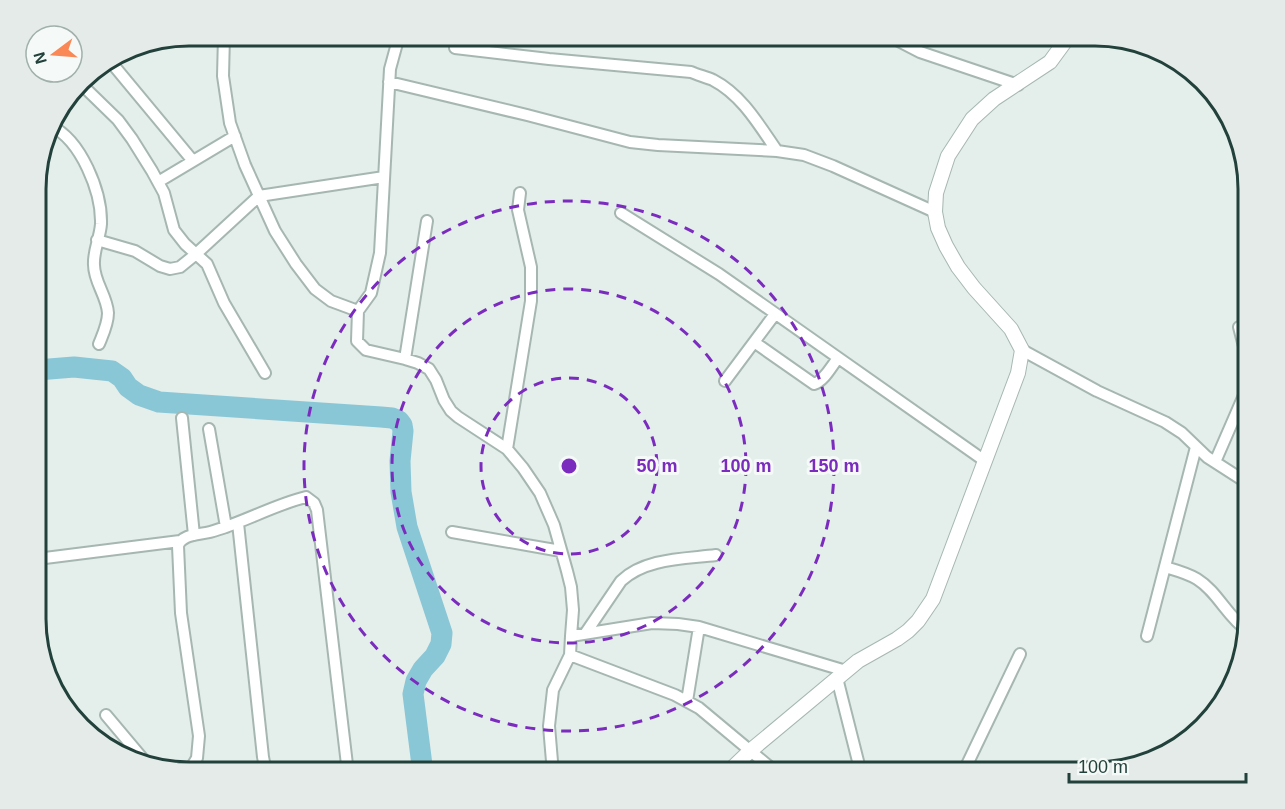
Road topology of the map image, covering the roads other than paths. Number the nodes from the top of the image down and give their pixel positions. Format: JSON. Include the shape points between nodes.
{"nodes":[{"id":1,"x":909,"y":46,"type":"edge"},
{"id":2,"x":1062,"y":46,"type":"edge"},
{"id":3,"x":224,"y":47,"type":"edge"},
{"id":4,"x":396,"y":47,"type":"edge"},
{"id":5,"x":455,"y":48,"type":"dead end"},
{"id":6,"x":116,"y":68,"type":"edge"},
{"id":7,"x":389,"y":82,"type":"junction"},
{"id":8,"x":1018,"y":85,"type":"junction"},
{"id":9,"x":87,"y":90,"type":"edge"},
{"id":10,"x":59,"y":131,"type":"edge"},
{"id":11,"x":235,"y":136,"type":"junction"},
{"id":12,"x":777,"y":151,"type":"junction"},
{"id":13,"x":193,"y":161,"type":"junction"},
{"id":14,"x":384,"y":177,"type":"junction"},
{"id":15,"x":158,"y":182,"type":"junction"},
{"id":16,"x":520,"y":193,"type":"dead end"},
{"id":17,"x":259,"y":196,"type":"junction"},
{"id":18,"x":935,"y":212,"type":"junction"},
{"id":19,"x":621,"y":213,"type":"dead end"},
{"id":20,"x":428,"y":221,"type":"dead end"},
{"id":21,"x":97,"y":240,"type":"junction"},
{"id":22,"x":196,"y":254,"type":"junction"},
{"id":23,"x":358,"y":311,"type":"junction"},
{"id":24,"x":775,"y":314,"type":"junction"},
{"id":25,"x":754,"y":342,"type":"junction"},
{"id":26,"x":99,"y":344,"type":"dead end"},
{"id":27,"x":1022,"y":350,"type":"junction"},
{"id":28,"x":838,"y":358,"type":"junction"},
{"id":29,"x":405,"y":359,"type":"junction"},
{"id":30,"x":265,"y":373,"type":"dead end"},
{"id":31,"x":725,"y":381,"type":"dead end"},
{"id":32,"x":1238,"y":409,"type":"edge"},
{"id":33,"x":182,"y":418,"type":"dead end"},
{"id":34,"x":209,"y":429,"type":"dead end"},
{"id":35,"x":1196,"y":447,"type":"junction"},
{"id":36,"x":507,"y":449,"type":"junction"},
{"id":37,"x":985,"y":461,"type":"junction"},
{"id":38,"x":1215,"y":462,"type":"junction"},
{"id":39,"x":1238,"y":477,"type":"edge"},
{"id":40,"x":238,"y":523,"type":"junction"},
{"id":41,"x":226,"y":527,"type":"junction"},
{"id":42,"x":452,"y":532,"type":"dead end"},
{"id":43,"x":194,"y":535,"type":"junction"},
{"id":44,"x":180,"y":541,"type":"junction"},
{"id":45,"x":561,"y":551,"type":"junction"},
{"id":46,"x":716,"y":555,"type":"dead end"},
{"id":47,"x":46,"y":558,"type":"edge"},
{"id":48,"x":1165,"y":567,"type":"junction"},
{"id":49,"x":1238,"y":623,"type":"edge"},
{"id":50,"x":699,"y":627,"type":"junction"},
{"id":51,"x":585,"y":634,"type":"junction"},
{"id":52,"x":571,"y":636,"type":"junction"},
{"id":53,"x":1147,"y":636,"type":"dead end"},
{"id":54,"x":1020,"y":654,"type":"dead end"},
{"id":55,"x":570,"y":655,"type":"junction"},
{"id":56,"x":842,"y":675,"type":"junction"},
{"id":57,"x":687,"y":701,"type":"junction"},
{"id":58,"x":106,"y":715,"type":"dead end"},
{"id":59,"x":129,"y":743,"type":"junction"},
{"id":60,"x":126,"y":748,"type":"edge"},
{"id":61,"x":750,"y":751,"type":"junction"},
{"id":62,"x":137,"y":752,"type":"edge"},
{"id":63,"x":195,"y":762,"type":"edge"},
{"id":64,"x":264,"y":762,"type":"edge"},
{"id":65,"x":347,"y":762,"type":"edge"},
{"id":66,"x":552,"y":762,"type":"edge"},
{"id":67,"x":738,"y":762,"type":"edge"},
{"id":68,"x":764,"y":762,"type":"edge"},
{"id":69,"x":859,"y":762,"type":"edge"},
{"id":70,"x":968,"y":762,"type":"edge"}],
"edges":[{"from":1,"to":8,"type":"street"},
{"from":2,"to":8,"type":"street","via":[[1050,62]]},
{"from":3,"to":11,"type":"street","via":[[224,76]]},
{"from":4,"to":7,"type":"street"},
{"from":5,"to":12,"type":"street","via":[[691,72],[729,90]]},
{"from":6,"to":13,"type":"street"},
{"from":7,"to":12,"type":"street","via":[[630,142]]},
{"from":7,"to":14,"type":"street"},
{"from":8,"to":18,"type":"street","via":[[994,99],[972,119],[959,138],[939,183]]},
{"from":9,"to":15,"type":"street","via":[[118,120]]},
{"from":10,"to":21,"type":"street","via":[[72,142],[96,188],[101,225]]},
{"from":11,"to":13,"type":"street"},
{"from":11,"to":17,"type":"street"},
{"from":12,"to":18,"type":"street","via":[[804,155],[833,166]]},
{"from":13,"to":15,"type":"street"},
{"from":14,"to":17,"type":"street"},
{"from":14,"to":23,"type":"street","via":[[380,253],[370,293]]},
{"from":15,"to":22,"type":"street","via":[[174,230]]},
{"from":16,"to":36,"type":"street","via":[[518,210],[532,284]]},
{"from":17,"to":22,"type":"street"},
{"from":17,"to":23,"type":"street","via":[[275,231],[315,289],[331,302]]},
{"from":18,"to":27,"type":"street","via":[[938,228],[958,267],[1011,329]]},
{"from":19,"to":24,"type":"street"},
{"from":20,"to":29,"type":"street"},
{"from":21,"to":22,"type":"street","via":[[135,251],[170,269],[180,267]]},
{"from":21,"to":26,"type":"street","via":[[93,263],[108,312]]},
{"from":22,"to":30,"type":"street","via":[[207,264],[224,303]]},
{"from":23,"to":29,"type":"street","via":[[357,341],[366,350]]},
{"from":24,"to":25,"type":"street"},
{"from":24,"to":28,"type":"street"},
{"from":25,"to":28,"type":"street","via":[[814,384]]},
{"from":25,"to":31,"type":"street"},
{"from":27,"to":35,"type":"street","via":[[1165,422]]},
{"from":27,"to":37,"type":"street","via":[[1018,373]]},
{"from":28,"to":37,"type":"street"},
{"from":29,"to":36,"type":"street","via":[[429,369],[451,411]]},
{"from":32,"to":38,"type":"street"},
{"from":33,"to":43,"type":"street"},
{"from":34,"to":41,"type":"street"},
{"from":35,"to":38,"type":"street"},
{"from":35,"to":48,"type":"street"},
{"from":36,"to":45,"type":"street","via":[[540,493],[555,525]]},
{"from":37,"to":56,"type":"street","via":[[933,599],[918,621],[897,639]]},
{"from":38,"to":39,"type":"street"},
{"from":40,"to":41,"type":"street"},
{"from":40,"to":64,"type":"street"},
{"from":40,"to":65,"type":"street","via":[[294,500],[306,497],[314,502]]},
{"from":41,"to":43,"type":"street"},
{"from":42,"to":45,"type":"street"},
{"from":43,"to":44,"type":"street"},
{"from":44,"to":47,"type":"street"},
{"from":44,"to":63,"type":"street","via":[[181,613],[199,736]]},
{"from":45,"to":52,"type":"street","via":[[571,587]]},
{"from":46,"to":51,"type":"street","via":[[636,569],[621,581]]},
{"from":48,"to":49,"type":"street","via":[[1196,578]]},
{"from":48,"to":53,"type":"street"},
{"from":50,"to":51,"type":"street","via":[[652,623]]},
{"from":50,"to":56,"type":"street"},
{"from":50,"to":57,"type":"street"},
{"from":51,"to":52,"type":"street"},
{"from":52,"to":55,"type":"street"},
{"from":54,"to":70,"type":"street"},
{"from":55,"to":57,"type":"street"},
{"from":55,"to":66,"type":"street","via":[[551,700]]},
{"from":56,"to":61,"type":"street"},
{"from":56,"to":69,"type":"street"},
{"from":57,"to":61,"type":"street"},
{"from":58,"to":59,"type":"street"},
{"from":59,"to":60,"type":"street"},
{"from":59,"to":62,"type":"street"},
{"from":61,"to":67,"type":"street"},
{"from":61,"to":68,"type":"street"}]}
